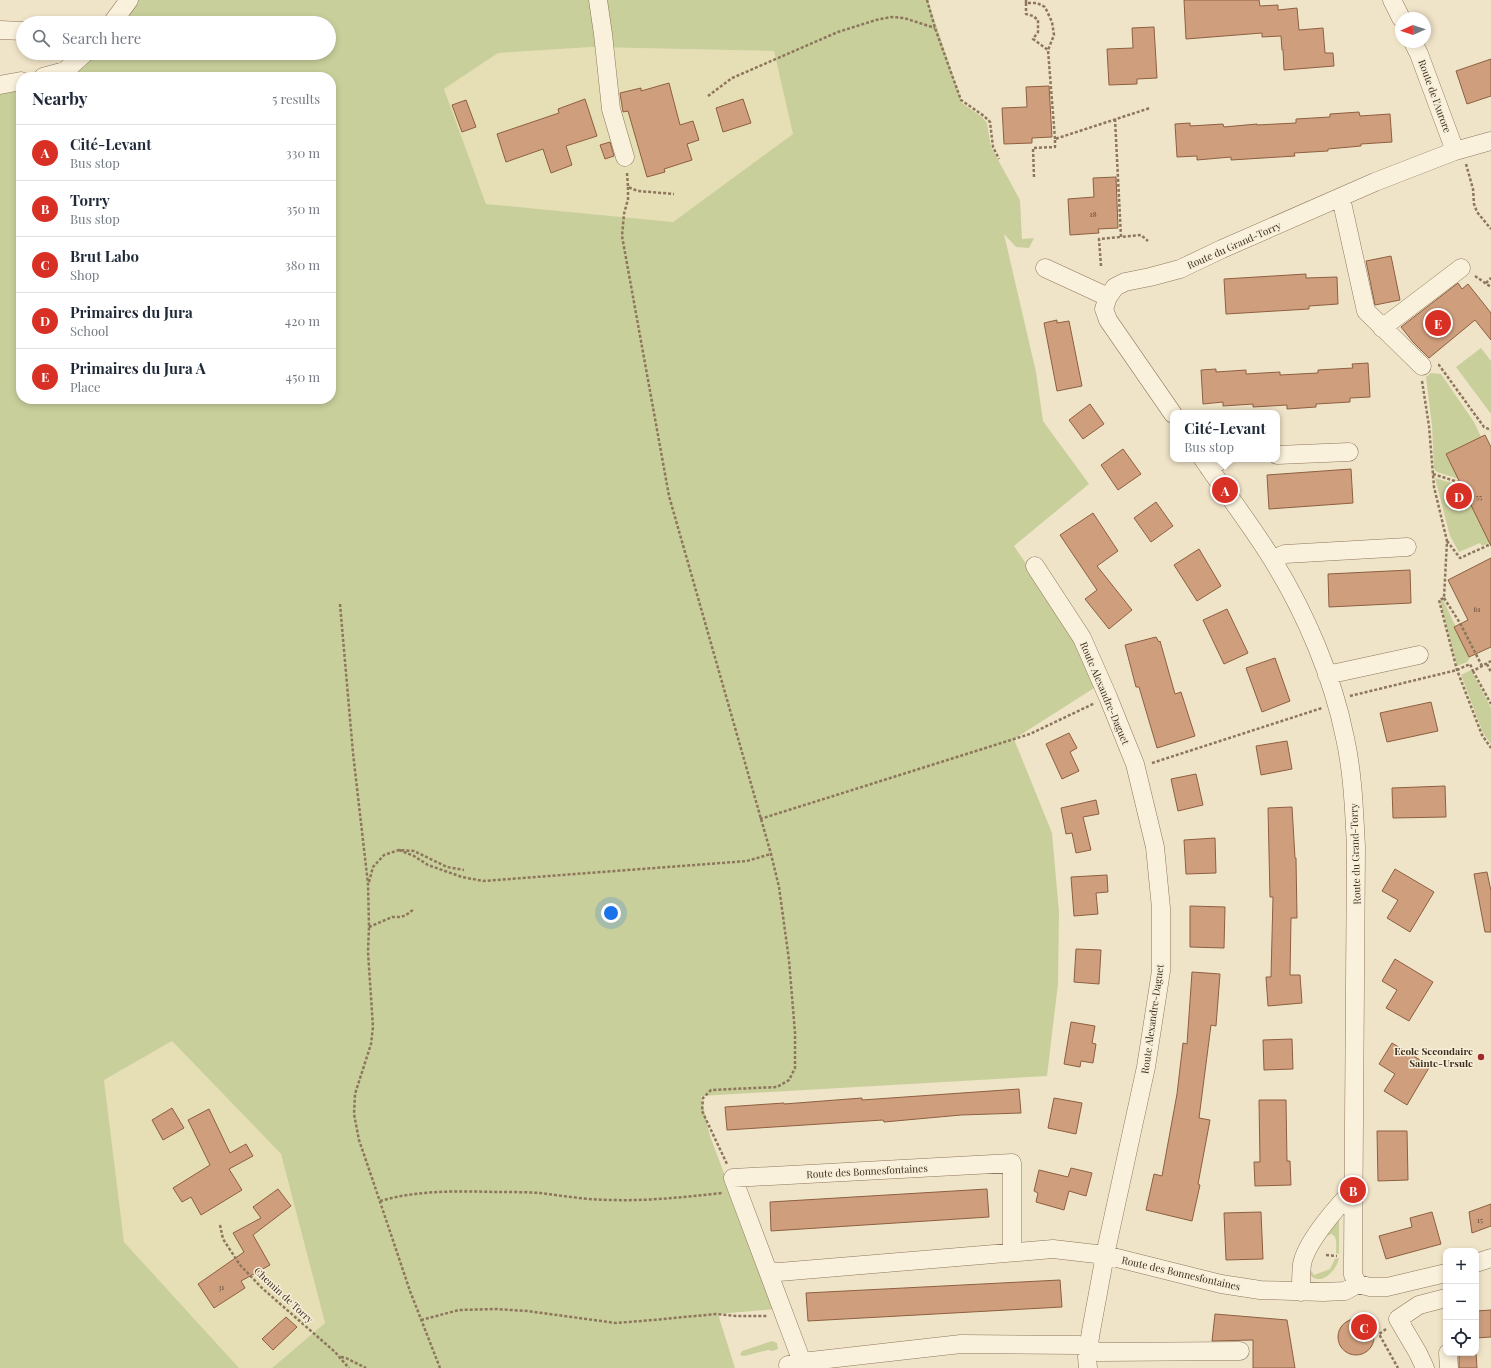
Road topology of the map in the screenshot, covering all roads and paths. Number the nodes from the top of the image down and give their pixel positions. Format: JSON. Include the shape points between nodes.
{"nodes":[{"id":1,"x":129,"y":0,"type":"edge"},
{"id":2,"x":598,"y":0,"type":"edge"},
{"id":3,"x":927,"y":0,"type":"edge"},
{"id":4,"x":1392,"y":0,"type":"edge"},
{"id":5,"x":1026,"y":2,"type":"edge"},
{"id":6,"x":1398,"y":12,"type":"edge"},
{"id":7,"x":117,"y":16,"type":"edge"},
{"id":8,"x":935,"y":28,"type":"junction"},
{"id":9,"x":0,"y":30,"type":"edge"},
{"id":10,"x":16,"y":31,"type":"edge"},
{"id":11,"x":1416,"y":48,"type":"edge"},
{"id":12,"x":1048,"y":50,"type":"junction"},
{"id":13,"x":77,"y":60,"type":"edge"},
{"id":14,"x":61,"y":72,"type":"edge"},
{"id":15,"x":16,"y":83,"type":"edge"},
{"id":16,"x":0,"y":85,"type":"edge"},
{"id":17,"x":708,"y":96,"type":"dead end"},
{"id":18,"x":1150,"y":108,"type":"dead end"},
{"id":19,"x":1115,"y":119,"type":"junction"},
{"id":20,"x":1055,"y":139,"type":"junction"},
{"id":21,"x":1491,"y":141,"type":"edge"},
{"id":22,"x":625,"y":157,"type":"joint"},
{"id":23,"x":1460,"y":157,"type":"junction"},
{"id":24,"x":999,"y":159,"type":"dead end"},
{"id":25,"x":1034,"y":177,"type":"dead end"},
{"id":26,"x":628,"y":187,"type":"junction"},
{"id":27,"x":674,"y":194,"type":"dead end"},
{"id":28,"x":1341,"y":198,"type":"junction"},
{"id":29,"x":1491,"y":229,"type":"edge"},
{"id":30,"x":1121,"y":236,"type":"junction"},
{"id":31,"x":1148,"y":241,"type":"dead end"},
{"id":32,"x":1101,"y":266,"type":"dead end"},
{"id":33,"x":1045,"y":268,"type":"dead end"},
{"id":34,"x":1461,"y":268,"type":"joint"},
{"id":35,"x":1491,"y":278,"type":"edge"},
{"id":36,"x":1486,"y":283,"type":"junction"},
{"id":37,"x":1491,"y":287,"type":"edge"},
{"id":38,"x":1108,"y":297,"type":"junction"},
{"id":39,"x":1382,"y":328,"type":"junction"},
{"id":40,"x":1422,"y":366,"type":"junction"},
{"id":41,"x":1170,"y":410,"type":"edge"},
{"id":42,"x":1491,"y":430,"type":"edge"},
{"id":43,"x":1348,"y":452,"type":"dead end"},
{"id":44,"x":1280,"y":455,"type":"edge"},
{"id":45,"x":1212,"y":462,"type":"edge"},
{"id":46,"x":1433,"y":474,"type":"junction"},
{"id":47,"x":1458,"y":482,"type":"dead end"},
{"id":48,"x":1447,"y":541,"type":"junction"},
{"id":49,"x":1491,"y":544,"type":"edge"},
{"id":50,"x":1407,"y":547,"type":"dead end"},
{"id":51,"x":1272,"y":559,"type":"junction"},
{"id":52,"x":1035,"y":566,"type":"dead end"},
{"id":53,"x":1444,"y":598,"type":"junction"},
{"id":54,"x":340,"y":604,"type":"dead end"},
{"id":55,"x":1419,"y":655,"type":"dead end"},
{"id":56,"x":1491,"y":661,"type":"edge"},
{"id":57,"x":1486,"y":663,"type":"junction"},
{"id":58,"x":1482,"y":666,"type":"junction"},
{"id":59,"x":1457,"y":670,"type":"junction"},
{"id":60,"x":1473,"y":671,"type":"junction"},
{"id":61,"x":1491,"y":672,"type":"edge"},
{"id":62,"x":1327,"y":675,"type":"junction"},
{"id":63,"x":1108,"y":697,"type":"junction"},
{"id":64,"x":1336,"y":703,"type":"junction"},
{"id":65,"x":1491,"y":704,"type":"edge"},
{"id":66,"x":1491,"y":748,"type":"edge"},
{"id":67,"x":1145,"y":765,"type":"dead end"},
{"id":68,"x":760,"y":819,"type":"junction"},
{"id":69,"x":399,"y":850,"type":"junction"},
{"id":70,"x":771,"y":854,"type":"junction"},
{"id":71,"x":464,"y":870,"type":"dead end"},
{"id":72,"x":368,"y":884,"type":"junction"},
{"id":73,"x":414,"y":909,"type":"dead end"},
{"id":74,"x":369,"y":927,"type":"junction"},
{"id":75,"x":733,"y":1178,"type":"junction"},
{"id":76,"x":1354,"y":1190,"type":"junction"},
{"id":77,"x":725,"y":1200,"type":"dead end"},
{"id":78,"x":380,"y":1201,"type":"junction"},
{"id":79,"x":220,"y":1225,"type":"dead end"},
{"id":80,"x":1012,"y":1252,"type":"junction"},
{"id":81,"x":1105,"y":1255,"type":"junction"},
{"id":82,"x":1326,"y":1255,"type":"dead end"},
{"id":83,"x":1491,"y":1258,"type":"edge"},
{"id":84,"x":1342,"y":1259,"type":"dead end"},
{"id":85,"x":1479,"y":1262,"type":"edge"},
{"id":86,"x":769,"y":1271,"type":"junction"},
{"id":87,"x":1443,"y":1278,"type":"edge"},
{"id":88,"x":1358,"y":1284,"type":"junction"},
{"id":89,"x":1301,"y":1292,"type":"junction"},
{"id":90,"x":1443,"y":1299,"type":"edge"},
{"id":91,"x":768,"y":1309,"type":"dead end"},
{"id":92,"x":1398,"y":1319,"type":"junction"},
{"id":93,"x":421,"y":1320,"type":"junction"},
{"id":94,"x":1089,"y":1348,"type":"junction"},
{"id":95,"x":1240,"y":1351,"type":"dead end"},
{"id":96,"x":1448,"y":1356,"type":"edge"},
{"id":97,"x":341,"y":1358,"type":"junction"},
{"id":98,"x":349,"y":1368,"type":"edge"},
{"id":99,"x":366,"y":1368,"type":"edge"},
{"id":100,"x":440,"y":1368,"type":"edge"},
{"id":101,"x":1088,"y":1368,"type":"edge"},
{"id":102,"x":1398,"y":1368,"type":"edge"},
{"id":103,"x":1425,"y":1368,"type":"edge"},
{"id":104,"x":1449,"y":1368,"type":"edge"}],
"edges":[{"from":1,"to":7,"type":"street"},
{"from":2,"to":22,"type":"street","via":[[611,109]]},
{"from":3,"to":8,"type":"path"},
{"from":4,"to":6,"type":"street"},
{"from":5,"to":12,"type":"path","via":[[1026,14],[1038,20],[1038,32],[1033,39]]},
{"from":5,"to":12,"type":"path","via":[[1045,7],[1052,22],[1054,35]]},
{"from":8,"to":17,"type":"path","via":[[904,18],[876,20],[838,32],[732,78]]},
{"from":8,"to":24,"type":"path","via":[[961,100],[990,122],[993,147]]},
{"from":9,"to":10,"type":"street"},
{"from":11,"to":23,"type":"street","name":"Route de l'Aurore"},
{"from":12,"to":20,"type":"path"},
{"from":13,"to":14,"type":"street"},
{"from":15,"to":16,"type":"street"},
{"from":18,"to":19,"type":"path"},
{"from":19,"to":20,"type":"path"},
{"from":19,"to":30,"type":"path"},
{"from":20,"to":25,"type":"path","via":[[1055,147],[1033,148]]},
{"from":21,"to":23,"type":"street","name":"Route du Grand-Torry"},
{"from":22,"to":26,"type":"path"},
{"from":23,"to":28,"type":"street","name":"Route du Grand-Torry"},
{"from":23,"to":29,"type":"path","via":[[1473,189],[1474,204]]},
{"from":26,"to":27,"type":"path","via":[[638,191]]},
{"from":26,"to":68,"type":"path","via":[[622,236],[669,496]]},
{"from":28,"to":38,"type":"street","name":"Route du Grand-Torry","via":[[1180,269],[1125,282],[1115,287]]},
{"from":28,"to":39,"type":"street","via":[[1366,311]]},
{"from":30,"to":31,"type":"path","via":[[1141,235]]},
{"from":30,"to":32,"type":"path","via":[[1099,238]]},
{"from":33,"to":38,"type":"street"},
{"from":34,"to":36,"type":"path"},
{"from":34,"to":39,"type":"street"},
{"from":35,"to":36,"type":"path"},
{"from":36,"to":37,"type":"path"},
{"from":38,"to":41,"type":"street","via":[[1104,309],[1108,320]]},
{"from":39,"to":40,"type":"street"},
{"from":40,"to":42,"type":"path","via":[[1439,365],[1484,427]]},
{"from":40,"to":46,"type":"path","via":[[1421,378]]},
{"from":43,"to":44,"type":"street"},
{"from":45,"to":51,"type":"street","name":"Route du Grand-Torry"},
{"from":46,"to":47,"type":"path"},
{"from":46,"to":48,"type":"path"},
{"from":48,"to":49,"type":"path","via":[[1460,558]]},
{"from":48,"to":53,"type":"path"},
{"from":50,"to":51,"type":"street","via":[[1285,554]]},
{"from":51,"to":62,"type":"street","name":"Route du Grand-Torry","via":[[1311,633]]},
{"from":52,"to":63,"type":"street","name":"Route Alexandre-Daguet","via":[[1082,638]]},
{"from":53,"to":58,"type":"path"},
{"from":53,"to":59,"type":"path","via":[[1439,600]]},
{"from":54,"to":72,"type":"path"},
{"from":55,"to":62,"type":"street"},
{"from":56,"to":57,"type":"path"},
{"from":57,"to":58,"type":"path"},
{"from":57,"to":61,"type":"path"},
{"from":58,"to":60,"type":"path"},
{"from":59,"to":60,"type":"path","via":[[1470,664]]},
{"from":59,"to":64,"type":"path","via":[[1349,697]]},
{"from":59,"to":66,"type":"path","via":[[1482,735]]},
{"from":60,"to":65,"type":"path"},
{"from":62,"to":64,"type":"street","name":"Route du Grand-Torry"},
{"from":63,"to":68,"type":"path","via":[[1030,734]]},
{"from":63,"to":81,"type":"street","name":"Route Alexandre-Daguet","via":[[1135,764],[1155,847],[1161,908],[1161,971],[1146,1067]]},
{"from":64,"to":67,"type":"path"},
{"from":64,"to":76,"type":"street","name":"Route du Grand-Torry","via":[[1346,738],[1352,781],[1356,846]]},
{"from":68,"to":70,"type":"path"},
{"from":69,"to":70,"type":"path","via":[[428,865],[482,881],[747,861]]},
{"from":69,"to":71,"type":"path","via":[[414,852],[447,867]]},
{"from":69,"to":72,"type":"path","via":[[384,855],[373,867]]},
{"from":70,"to":75,"type":"path","via":[[779,887],[789,960],[795,1068],[789,1080],[776,1087],[710,1090],[703,1098],[702,1111]]},
{"from":72,"to":74,"type":"path"},
{"from":73,"to":74,"type":"path","via":[[401,917],[392,917]]},
{"from":74,"to":78,"type":"path","via":[[373,1027],[371,1044],[355,1094],[354,1114],[359,1140]]},
{"from":75,"to":80,"type":"street","name":"Route des Bonnesfontaines","via":[[1012,1163]]},
{"from":75,"to":86,"type":"street"},
{"from":76,"to":88,"type":"street","name":"Route du Grand-Torry","via":[[1353,1275]]},
{"from":76,"to":89,"type":"street","via":[[1335,1209],[1311,1244],[1302,1263]]},
{"from":77,"to":78,"type":"path","via":[[723,1193],[612,1200],[568,1198],[539,1193],[432,1192],[397,1196]]},
{"from":78,"to":93,"type":"path"},
{"from":79,"to":97,"type":"path","name":"Chemin de Torry","via":[[223,1240],[240,1265],[262,1288]]},
{"from":80,"to":81,"type":"street","name":"Route des Bonnesfontaines","via":[[1053,1249]]},
{"from":80,"to":86,"type":"street","name":"Route des Bonnesfontaines"},
{"from":81,"to":89,"type":"street","name":"Route des Bonnesfontaines","via":[[1221,1284],[1260,1290]]},
{"from":81,"to":94,"type":"street"},
{"from":82,"to":84,"type":"path","via":[[1339,1256]]},
{"from":83,"to":85,"type":"street"},
{"from":86,"to":94,"type":"street","via":[[795,1364],[961,1344],[1079,1345]]},
{"from":87,"to":88,"type":"street","via":[[1387,1287]]},
{"from":88,"to":89,"type":"street","name":"Route des Bonnesfontaines","via":[[1345,1291]]},
{"from":90,"to":92,"type":"street","via":[[1419,1305]]},
{"from":91,"to":93,"type":"path","via":[[771,1316],[716,1314],[616,1323],[496,1309],[459,1310]]},
{"from":92,"to":102,"type":"path","via":[[1379,1334]]},
{"from":92,"to":103,"type":"street"},
{"from":93,"to":100,"type":"path"},
{"from":94,"to":95,"type":"street","via":[[1099,1352]]},
{"from":94,"to":101,"type":"street"},
{"from":96,"to":104,"type":"street"},
{"from":97,"to":98,"type":"path","name":"Chemin de Torry"},
{"from":97,"to":99,"type":"path"}]}
